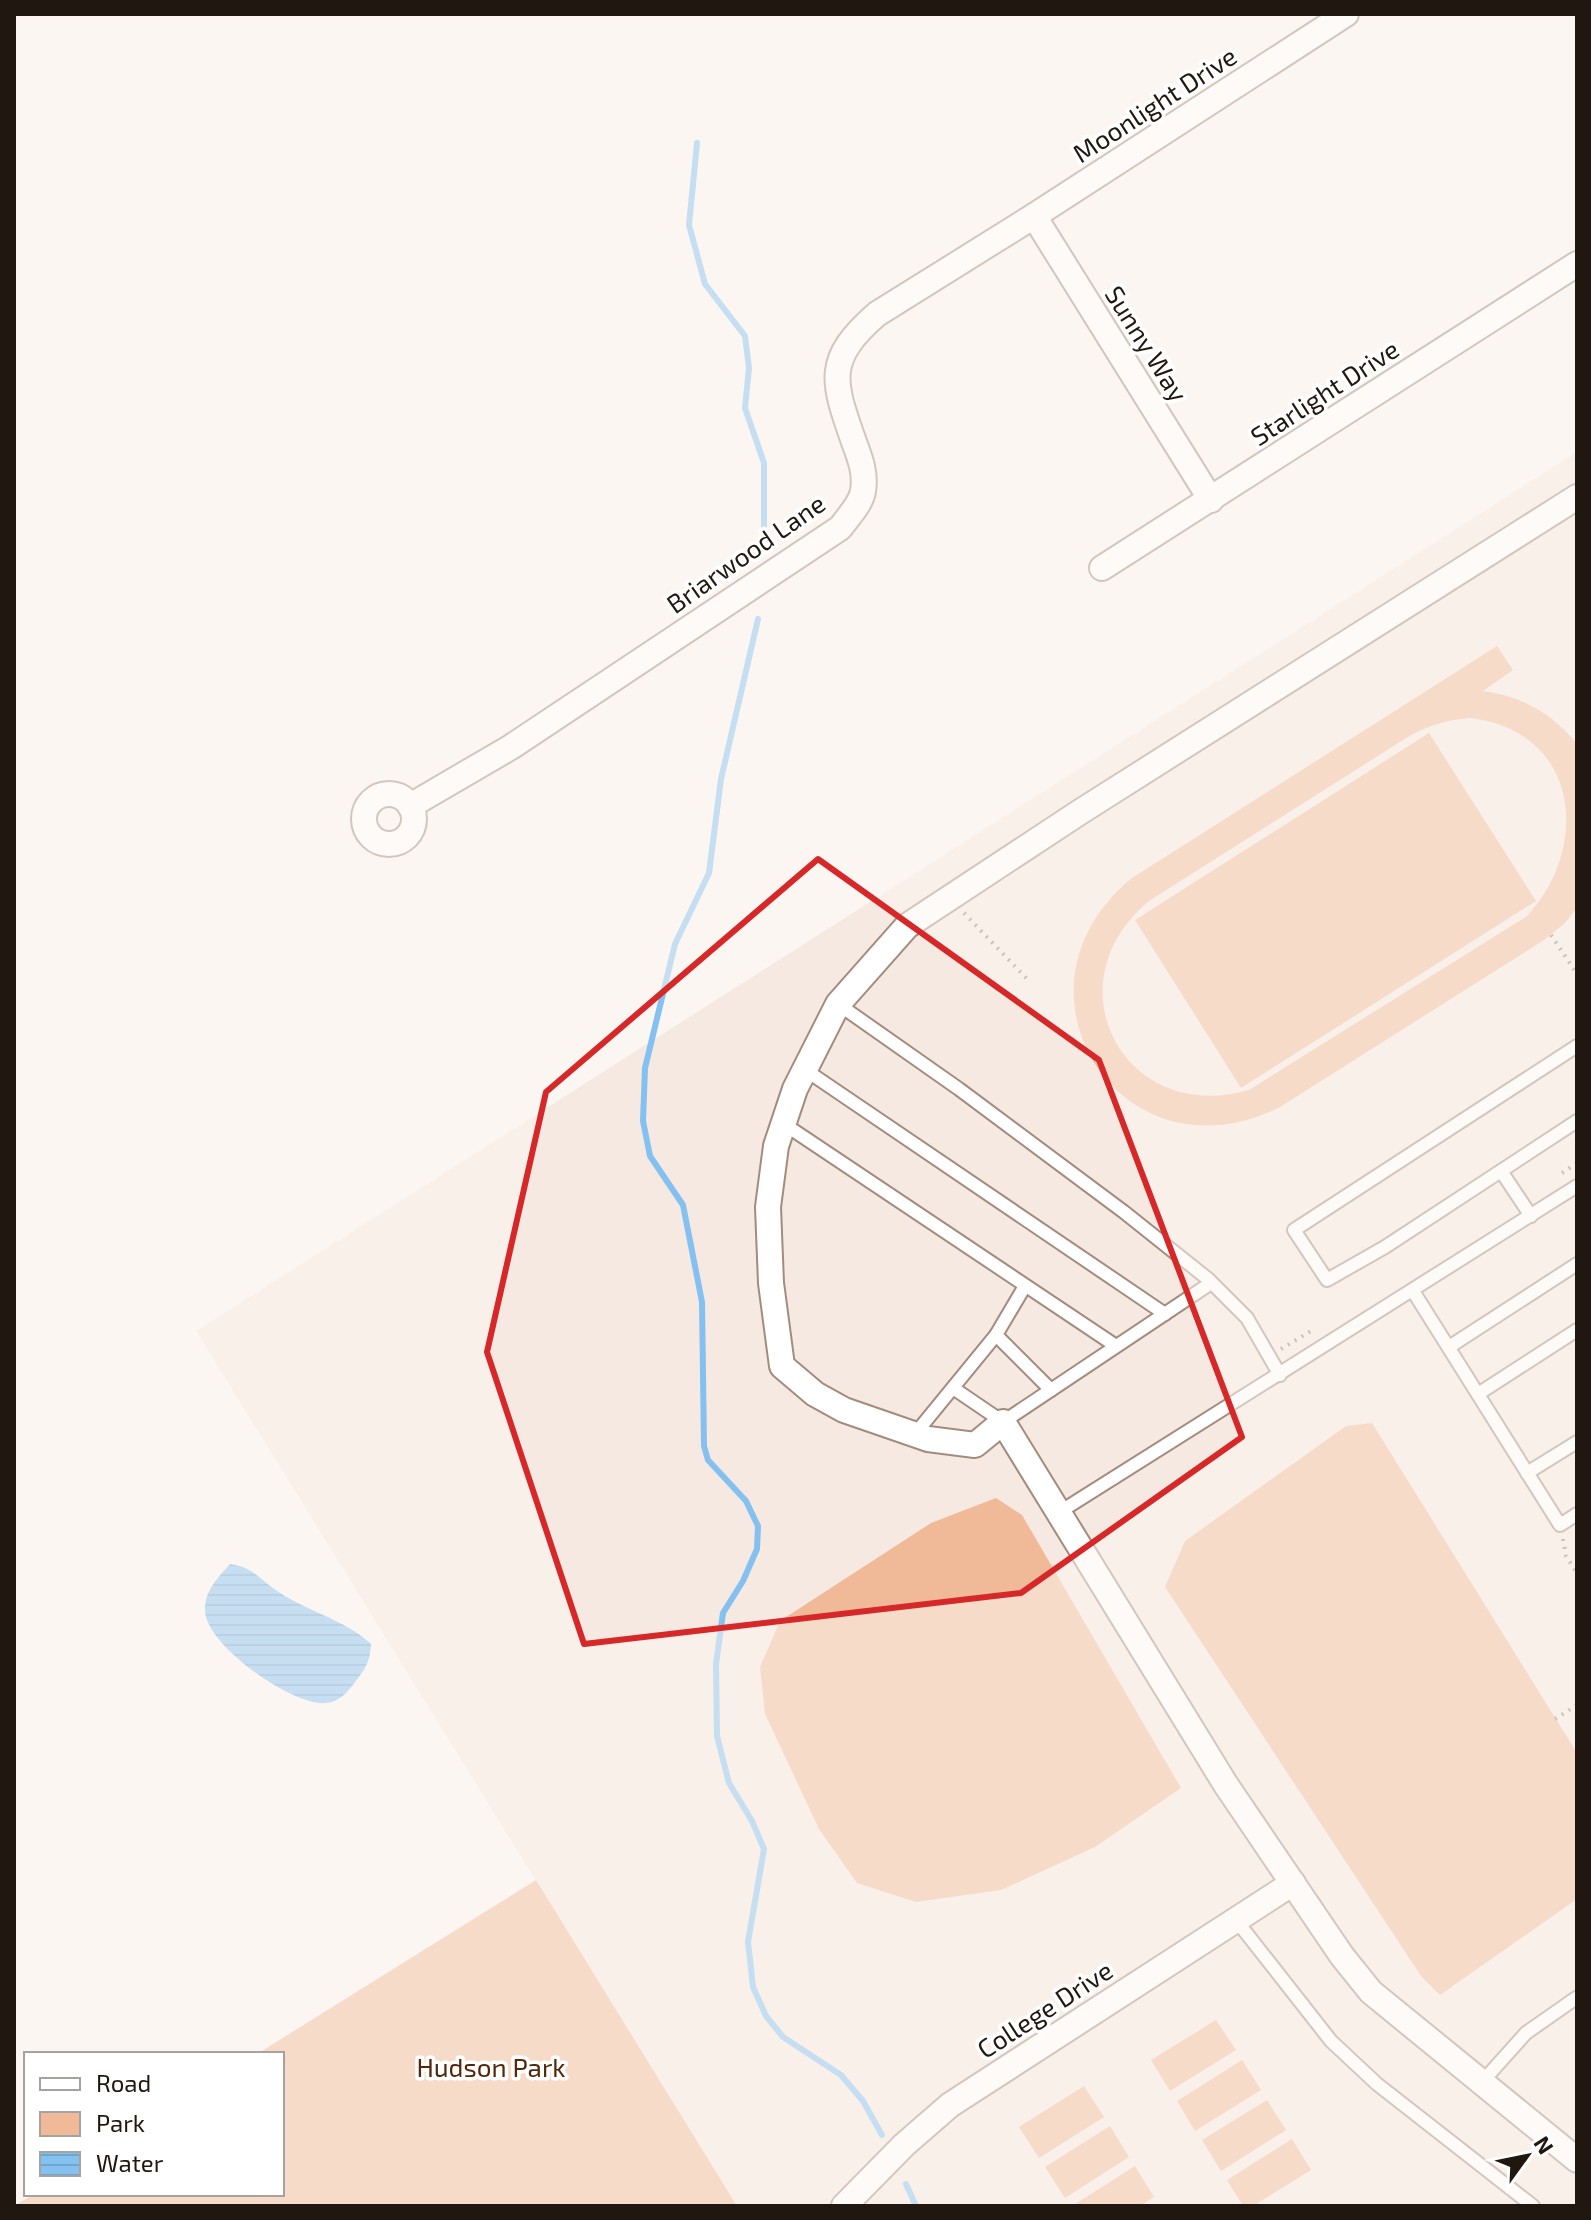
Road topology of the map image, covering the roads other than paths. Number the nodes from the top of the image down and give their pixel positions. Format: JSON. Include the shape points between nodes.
{"nodes":[{"id":1,"x":1346,"y":14,"type":"edge"},
{"id":2,"x":1034,"y":216,"type":"junction"},
{"id":3,"x":1577,"y":264,"type":"edge"},
{"id":4,"x":1577,"y":497,"type":"edge"},
{"id":5,"x":1211,"y":500,"type":"junction"},
{"id":6,"x":1102,"y":568,"type":"dead end"},
{"id":7,"x":410,"y":806,"type":"dead end"},
{"id":8,"x":838,"y":1004,"type":"junction"},
{"id":9,"x":1577,"y":1046,"type":"edge"},
{"id":10,"x":804,"y":1069,"type":"junction"},
{"id":11,"x":1577,"y":1121,"type":"edge"},
{"id":12,"x":784,"y":1124,"type":"junction"},
{"id":13,"x":1501,"y":1171,"type":"junction"},
{"id":14,"x":1577,"y":1186,"type":"edge"},
{"id":15,"x":1531,"y":1216,"type":"junction"},
{"id":16,"x":1577,"y":1264,"type":"edge"},
{"id":17,"x":1211,"y":1283,"type":"junction"},
{"id":18,"x":1025,"y":1286,"type":"junction"},
{"id":19,"x":1413,"y":1291,"type":"junction"},
{"id":20,"x":1165,"y":1314,"type":"junction"},
{"id":21,"x":1577,"y":1330,"type":"edge"},
{"id":22,"x":996,"y":1335,"type":"junction"},
{"id":23,"x":1116,"y":1346,"type":"junction"},
{"id":24,"x":1449,"y":1347,"type":"junction"},
{"id":25,"x":1280,"y":1375,"type":"junction"},
{"id":26,"x":953,"y":1388,"type":"junction"},
{"id":27,"x":1051,"y":1390,"type":"junction"},
{"id":28,"x":1478,"y":1394,"type":"junction"},
{"id":29,"x":1003,"y":1422,"type":"junction"},
{"id":30,"x":915,"y":1434,"type":"junction"},
{"id":31,"x":1577,"y":1442,"type":"edge"},
{"id":32,"x":1527,"y":1473,"type":"junction"},
{"id":33,"x":1058,"y":1513,"type":"junction"},
{"id":34,"x":1577,"y":1514,"type":"edge"},
{"id":35,"x":1293,"y":1883,"type":"junction"},
{"id":36,"x":1236,"y":1920,"type":"junction"},
{"id":37,"x":1577,"y":1998,"type":"edge"},
{"id":38,"x":1483,"y":2081,"type":"junction"},
{"id":39,"x":1577,"y":2160,"type":"edge"},
{"id":40,"x":844,"y":2206,"type":"edge"},
{"id":41,"x":1533,"y":2206,"type":"edge"}],
"edges":[{"from":1,"to":2,"type":"street","name":"Moonlight Drive"},
{"from":2,"to":5,"type":"street","name":"Sunny Way"},
{"from":2,"to":7,"type":"street","name":"Briarwood Lane","via":[[877,314],[841,356],[837,393],[864,468],[863,494],[840,528],[511,747]]},
{"from":3,"to":5,"type":"street","name":"Starlight Drive"},
{"from":4,"to":8,"type":"street","via":[[949,896],[907,926]]},
{"from":5,"to":6,"type":"street","name":"Starlight Drive"},
{"from":8,"to":10,"type":"street"},
{"from":8,"to":17,"type":"lane","via":[[1124,1212]]},
{"from":9,"to":13,"type":"lane","via":[[1294,1230],[1327,1280]]},
{"from":10,"to":12,"type":"street"},
{"from":10,"to":20,"type":"lane"},
{"from":11,"to":13,"type":"lane"},
{"from":12,"to":18,"type":"lane"},
{"from":12,"to":30,"type":"street","via":[[768,1207],[782,1366],[844,1410]]},
{"from":13,"to":15,"type":"lane"},
{"from":14,"to":15,"type":"lane"},
{"from":15,"to":19,"type":"lane"},
{"from":16,"to":24,"type":"lane"},
{"from":17,"to":20,"type":"lane"},
{"from":17,"to":25,"type":"lane","via":[[1247,1318]]},
{"from":18,"to":22,"type":"lane"},
{"from":18,"to":23,"type":"lane"},
{"from":19,"to":24,"type":"lane"},
{"from":19,"to":25,"type":"lane"},
{"from":20,"to":23,"type":"lane"},
{"from":21,"to":28,"type":"lane"},
{"from":22,"to":26,"type":"lane"},
{"from":22,"to":27,"type":"lane"},
{"from":23,"to":27,"type":"lane"},
{"from":24,"to":28,"type":"lane"},
{"from":25,"to":33,"type":"lane"},
{"from":26,"to":29,"type":"lane"},
{"from":26,"to":30,"type":"lane"},
{"from":27,"to":29,"type":"lane"},
{"from":28,"to":32,"type":"lane"},
{"from":29,"to":30,"type":"street","via":[[975,1445]]},
{"from":29,"to":33,"type":"street"},
{"from":31,"to":32,"type":"lane"},
{"from":32,"to":34,"type":"lane","via":[[1560,1525]]},
{"from":33,"to":35,"type":"street","via":[[1226,1785]]},
{"from":35,"to":36,"type":"street","name":"College Drive"},
{"from":35,"to":38,"type":"street","via":[[1371,1992]]},
{"from":36,"to":40,"type":"street","name":"College Drive","via":[[950,2105]]},
{"from":36,"to":41,"type":"lane","via":[[1331,2041],[1377,2084]]},
{"from":37,"to":38,"type":"lane","via":[[1526,2033]]},
{"from":38,"to":39,"type":"street"}]}
